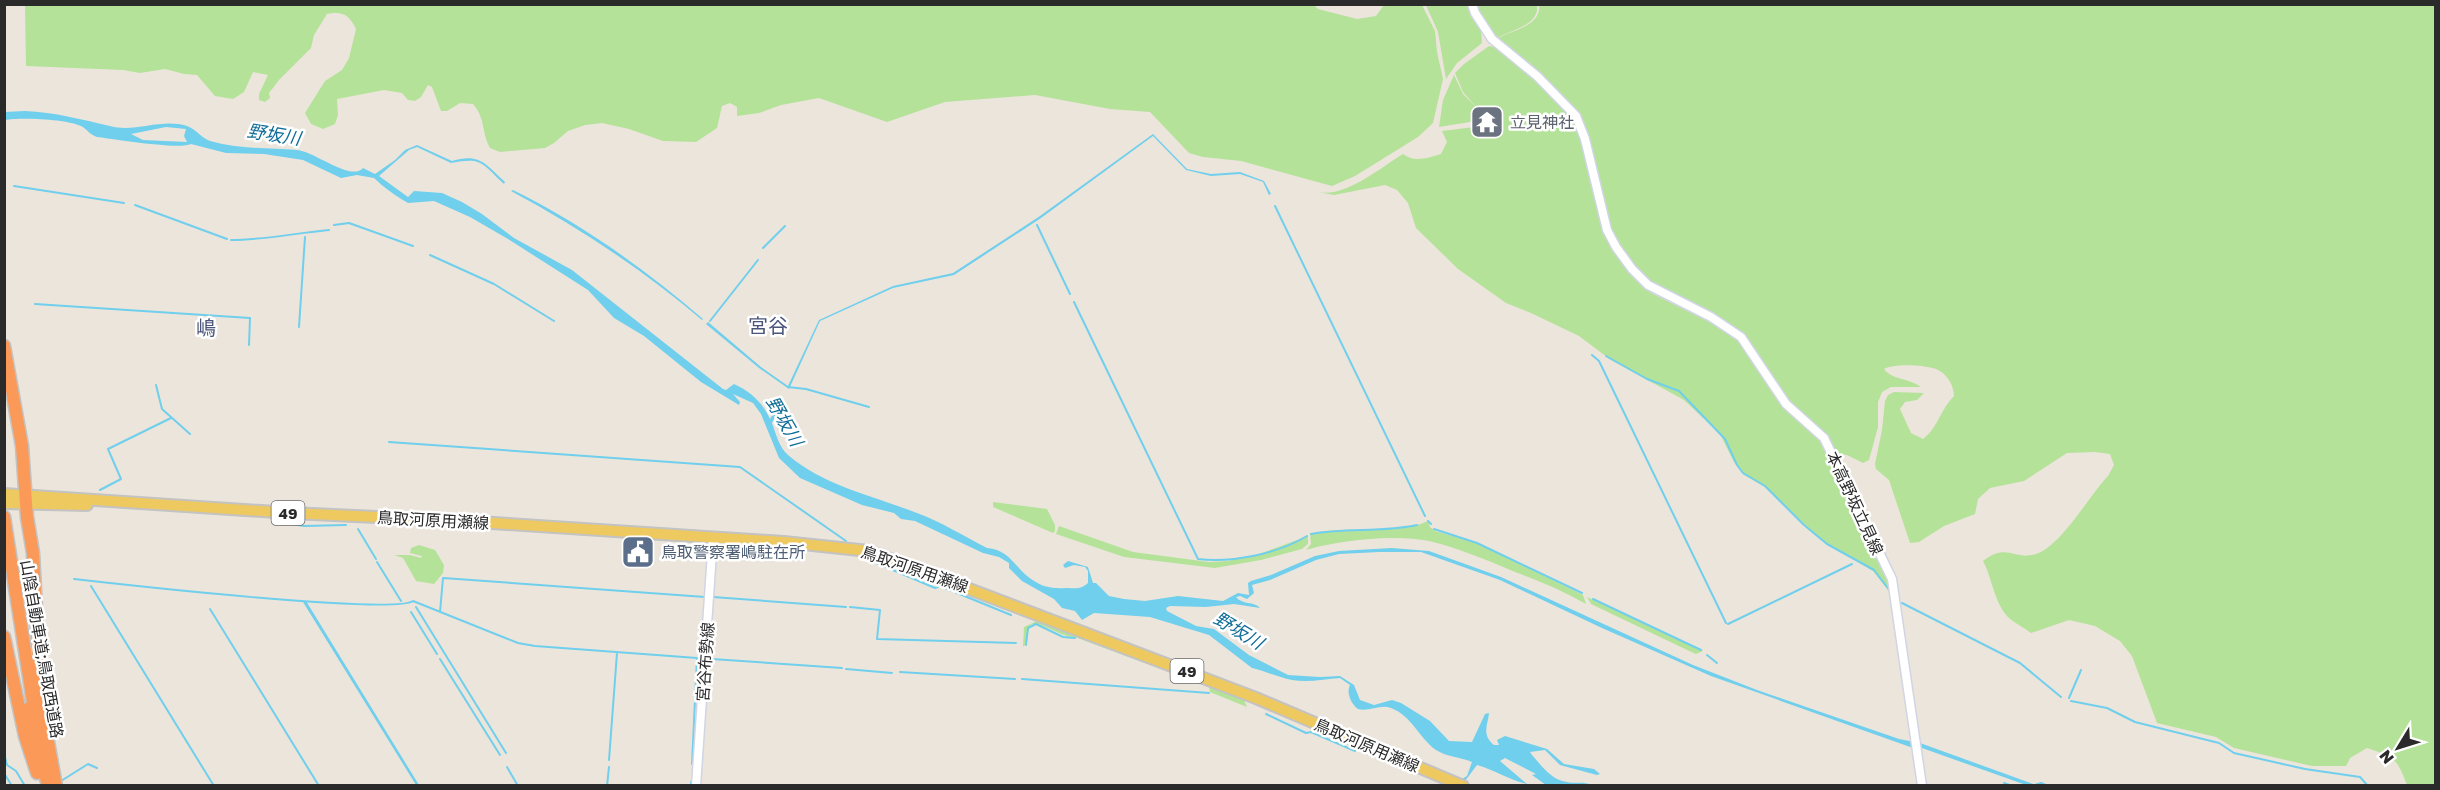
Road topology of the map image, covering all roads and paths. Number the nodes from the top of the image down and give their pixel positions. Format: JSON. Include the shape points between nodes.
{"nodes":[{"id":1,"x":1472,"y":4,"type":"edge"},
{"id":2,"x":4,"y":346,"type":"edge"},
{"id":3,"x":4,"y":494,"type":"edge"},
{"id":4,"x":26,"y":499,"type":"junction"},
{"id":5,"x":4,"y":503,"type":"edge"},
{"id":6,"x":4,"y":518,"type":"edge"},
{"id":7,"x":713,"y":538,"type":"junction"},
{"id":8,"x":4,"y":553,"type":"edge"},
{"id":9,"x":4,"y":637,"type":"edge"},
{"id":10,"x":43,"y":761,"type":"junction"},
{"id":11,"x":41,"y":786,"type":"edge"},
{"id":12,"x":53,"y":786,"type":"edge"},
{"id":13,"x":696,"y":786,"type":"edge"},
{"id":14,"x":1463,"y":786,"type":"edge"},
{"id":15,"x":1922,"y":786,"type":"edge"}],
"edges":[{"from":1,"to":15,"type":"street","name":"本高野坂立見線","via":[[1492,39],[1545,83],[1576,116],[1606,230],[1632,269],[1648,285],[1711,317],[1740,337],[1786,404],[1824,438],[1892,579]]},
{"from":2,"to":4,"type":"highway","via":[[22,446]]},
{"from":3,"to":4,"type":"main road","name":"鳥取河原用瀬線","number":"49"},
{"from":4,"to":5,"type":"main road","name":"鳥取河原用瀬線","number":"49"},
{"from":4,"to":7,"type":"main road","name":"鳥取河原用瀬線","number":"49"},
{"from":4,"to":10,"type":"highway","via":[[38,605]]},
{"from":6,"to":10,"type":"highway","name":"山陰自動車道;鳥取西道路"},
{"from":7,"to":13,"type":"street","name":"宮谷布勢線"},
{"from":7,"to":14,"type":"main road","name":"鳥取河原用瀬線","number":"49","via":[[853,548],[881,554],[1256,698]]},
{"from":8,"to":10,"type":"highway","name":"山陰自動車道;鳥取西道路","via":[[24,678]]},
{"from":9,"to":10,"type":"highway","via":[[18,707]]},
{"from":10,"to":11,"type":"highway"},
{"from":10,"to":12,"type":"highway"}]}
